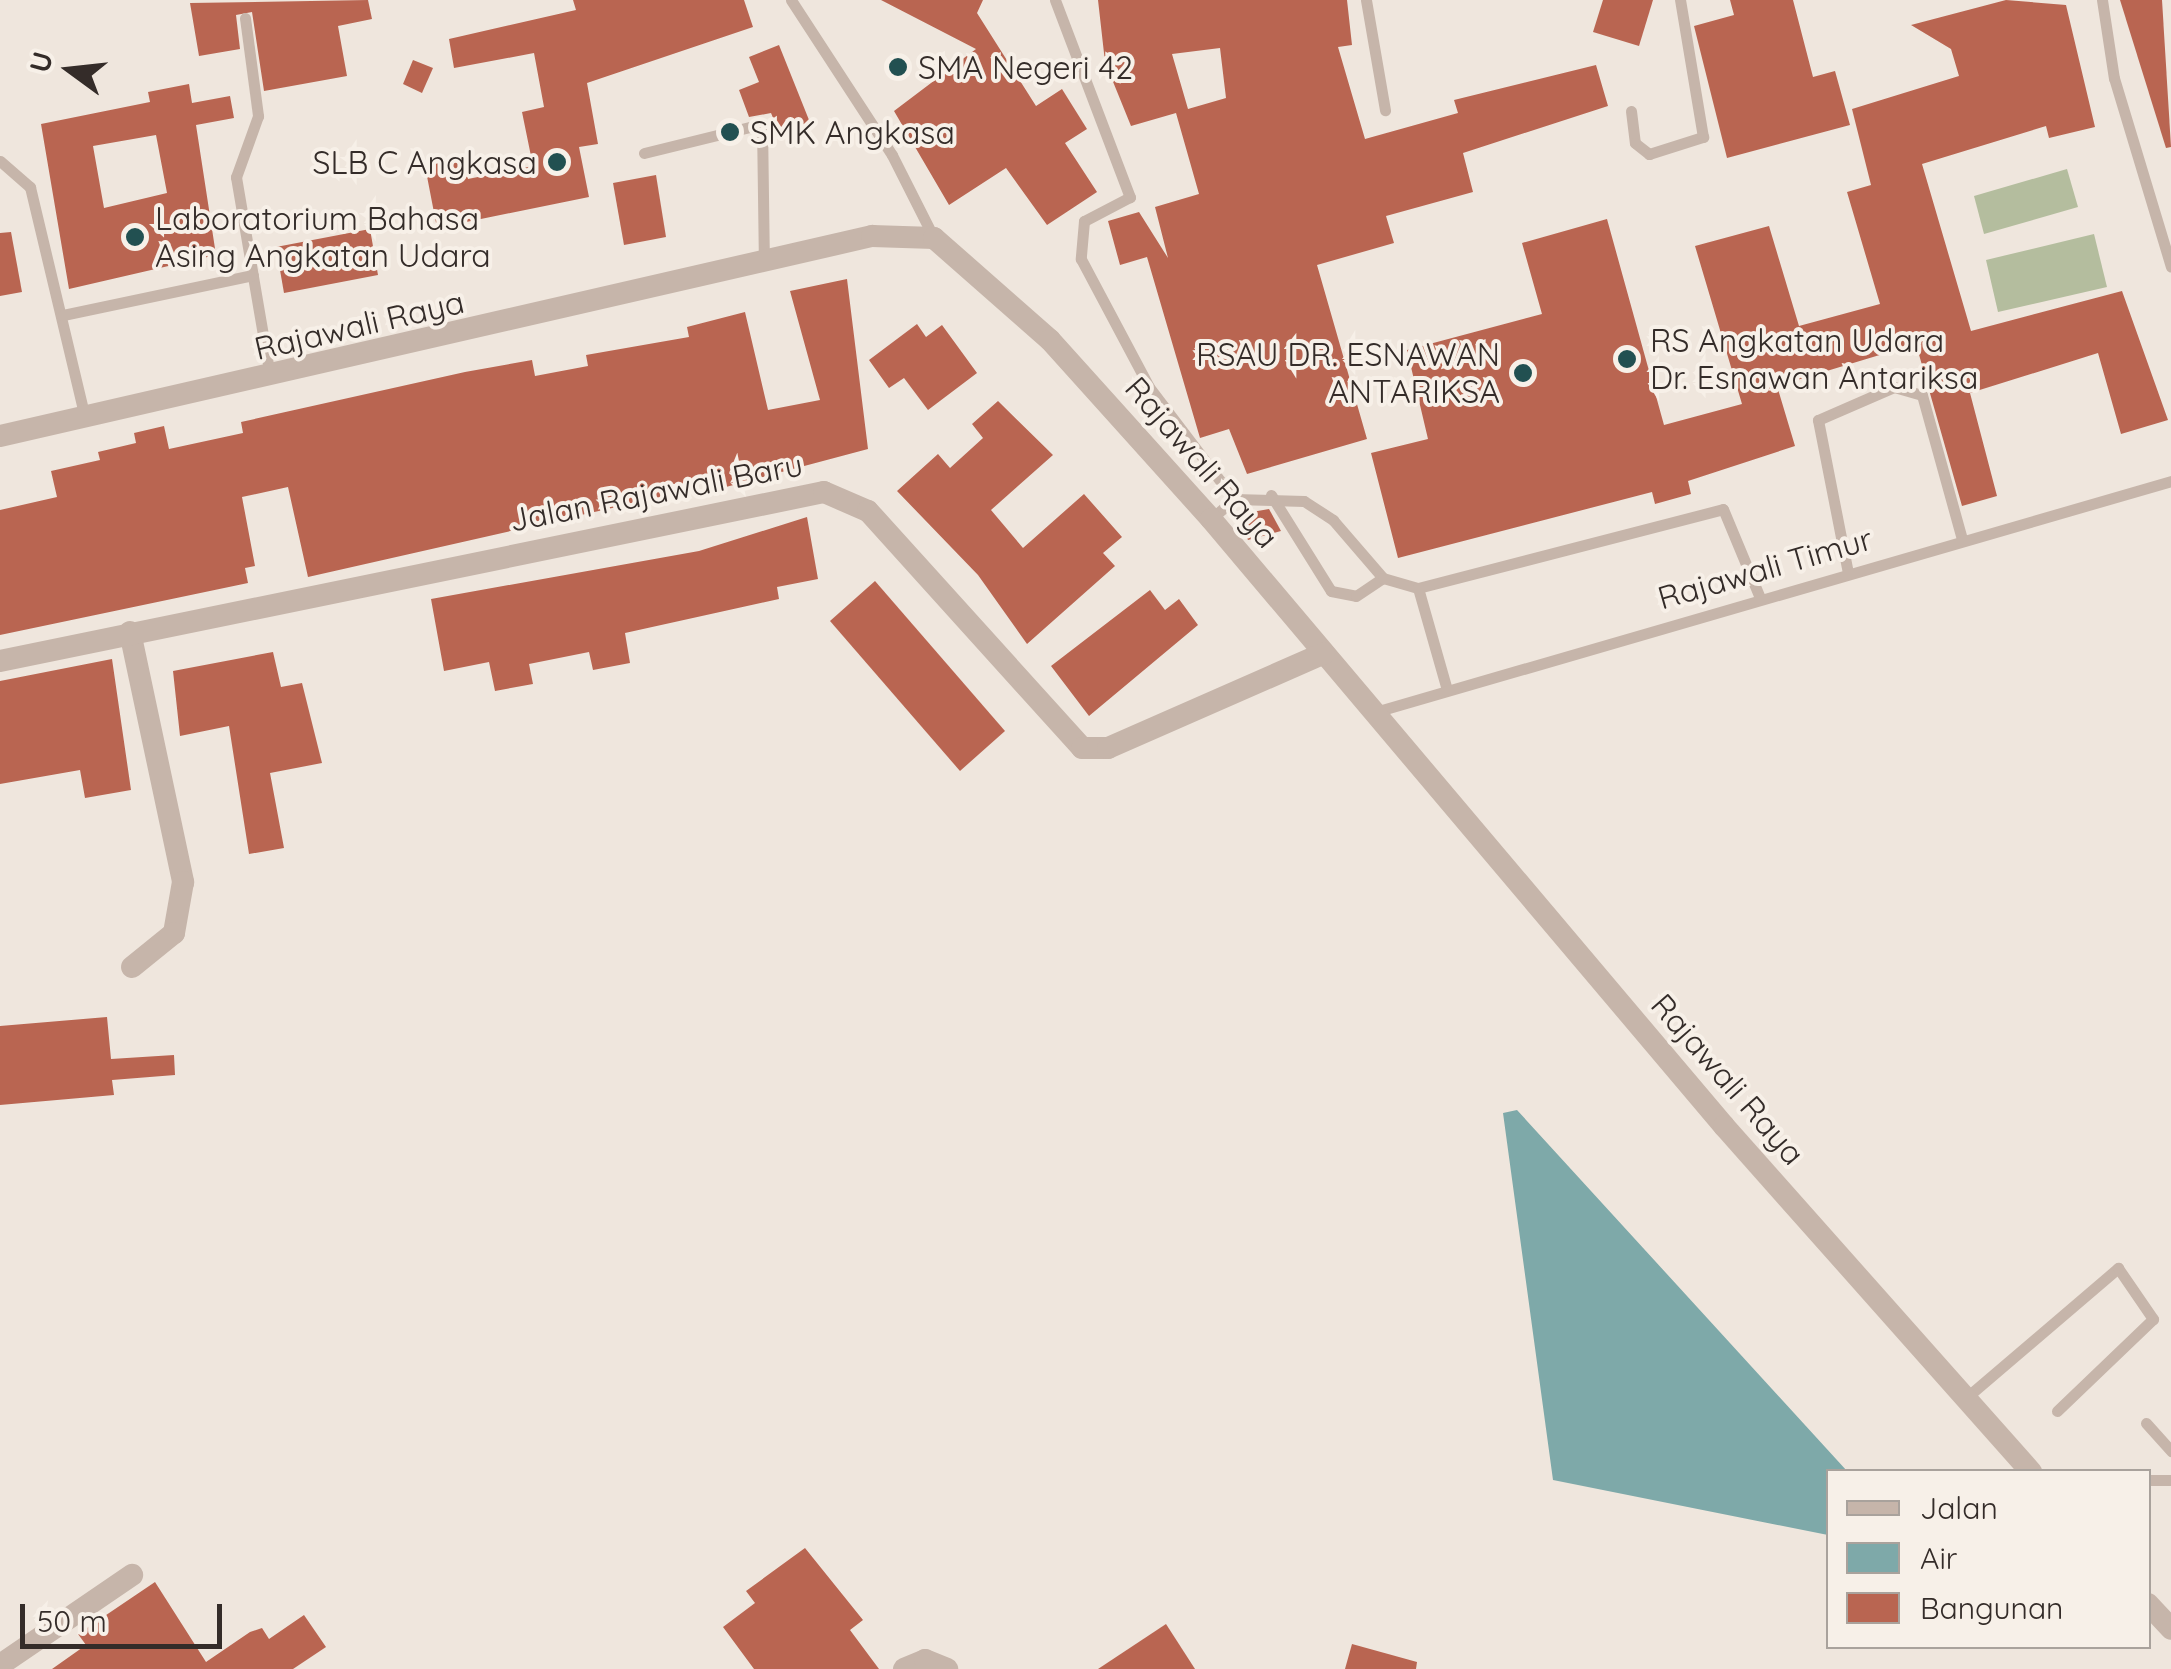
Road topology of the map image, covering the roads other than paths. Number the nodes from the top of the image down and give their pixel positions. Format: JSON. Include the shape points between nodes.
{"nodes":[{"id":1,"x":791,"y":0,"type":"edge"},
{"id":2,"x":1056,"y":0,"type":"edge"},
{"id":3,"x":1366,"y":0,"type":"edge"},
{"id":4,"x":1680,"y":0,"type":"edge"},
{"id":5,"x":2102,"y":0,"type":"edge"},
{"id":6,"x":245,"y":18,"type":"dead end"},
{"id":7,"x":1386,"y":110,"type":"dead end"},
{"id":8,"x":1631,"y":110,"type":"dead end"},
{"id":9,"x":644,"y":153,"type":"dead end"},
{"id":10,"x":0,"y":162,"type":"edge"},
{"id":11,"x":934,"y":238,"type":"junction"},
{"id":12,"x":764,"y":264,"type":"junction"},
{"id":13,"x":2171,"y":267,"type":"edge"},
{"id":14,"x":253,"y":274,"type":"junction"},
{"id":15,"x":62,"y":315,"type":"junction"},
{"id":16,"x":271,"y":379,"type":"junction"},
{"id":17,"x":86,"y":418,"type":"junction"},
{"id":18,"x":0,"y":436,"type":"edge"},
{"id":19,"x":2171,"y":481,"type":"edge"},
{"id":20,"x":1271,"y":495,"type":"junction"},
{"id":21,"x":1234,"y":499,"type":"junction"},
{"id":22,"x":1211,"y":519,"type":"junction"},
{"id":23,"x":1962,"y":539,"type":"junction"},
{"id":24,"x":1848,"y":572,"type":"junction"},
{"id":25,"x":1383,"y":578,"type":"junction"},
{"id":26,"x":1418,"y":588,"type":"junction"},
{"id":27,"x":1760,"y":598,"type":"junction"},
{"id":28,"x":130,"y":632,"type":"junction"},
{"id":29,"x":1324,"y":653,"type":"junction"},
{"id":30,"x":0,"y":660,"type":"edge"},
{"id":31,"x":1447,"y":690,"type":"junction"},
{"id":32,"x":1375,"y":712,"type":"junction"},
{"id":33,"x":132,"y":966,"type":"dead end"},
{"id":34,"x":1967,"y":1397,"type":"junction"},
{"id":35,"x":2057,"y":1411,"type":"dead end"},
{"id":36,"x":2146,"y":1423,"type":"dead end"},
{"id":37,"x":2171,"y":1451,"type":"edge"},
{"id":38,"x":2028,"y":1469,"type":"edge"},
{"id":39,"x":132,"y":1575,"type":"dead end"},
{"id":40,"x":2151,"y":1607,"type":"edge"},
{"id":41,"x":2171,"y":1629,"type":"edge"},
{"id":42,"x":0,"y":1665,"type":"edge"},
{"id":43,"x":904,"y":1669,"type":"edge"},
{"id":44,"x":947,"y":1669,"type":"edge"}],
"edges":[{"from":1,"to":11,"type":"lane","via":[[892,155]]},
{"from":2,"to":21,"type":"lane","via":[[1130,197],[1084,221],[1081,258],[1149,387]]},
{"from":3,"to":7,"type":"lane"},
{"from":4,"to":8,"type":"lane","via":[[1704,137],[1649,154],[1635,143]]},
{"from":5,"to":13,"type":"lane","via":[[2114,78]]},
{"from":6,"to":14,"type":"lane","via":[[258,116],[236,177]]},
{"from":9,"to":12,"type":"lane","via":[[764,126]]},
{"from":10,"to":15,"type":"lane","via":[[30,187]]},
{"from":11,"to":12,"type":"street","name":"Rajawali Raya","via":[[886,234]]},
{"from":11,"to":22,"type":"street","name":"Rajawali Raya","via":[[1050,340]]},
{"from":12,"to":16,"type":"street","name":"Rajawali Raya"},
{"from":14,"to":15,"type":"lane"},
{"from":14,"to":16,"type":"lane"},
{"from":15,"to":17,"type":"lane"},
{"from":16,"to":17,"type":"street","name":"Rajawali Raya"},
{"from":17,"to":18,"type":"street","name":"Rajawali Raya"},
{"from":19,"to":23,"type":"lane","name":"Rajawali Timur"},
{"from":20,"to":21,"type":"lane"},
{"from":20,"to":25,"type":"lane","via":[[1321,510]]},
{"from":20,"to":25,"type":"lane","via":[[1331,591],[1356,596]]},
{"from":21,"to":22,"type":"lane"},
{"from":22,"to":29,"type":"street","name":"Rajawali Raya"},
{"from":23,"to":24,"type":"lane","name":"Rajawali Timur"},
{"from":23,"to":24,"type":"lane","via":[[1922,395],[1894,387],[1818,420]]},
{"from":24,"to":27,"type":"lane","name":"Rajawali Timur"},
{"from":25,"to":26,"type":"lane"},
{"from":26,"to":27,"type":"lane","via":[[1714,507],[1734,518]]},
{"from":26,"to":31,"type":"lane"},
{"from":27,"to":31,"type":"lane","name":"Rajawali Timur"},
{"from":28,"to":29,"type":"street","name":"Jalan Rajawali Baru","via":[[824,492],[868,511],[1082,748],[1108,748]]},
{"from":28,"to":30,"type":"street","name":"Jalan Rajawali Baru"},
{"from":28,"to":33,"type":"street","via":[[183,882],[174,934]]},
{"from":29,"to":32,"type":"street","name":"Rajawali Raya"},
{"from":31,"to":32,"type":"lane","name":"Rajawali Timur"},
{"from":32,"to":34,"type":"street","name":"Rajawali Raya"},
{"from":34,"to":35,"type":"lane","via":[[2118,1268],[2152,1321]]},
{"from":34,"to":38,"type":"street","name":"Rajawali Raya"},
{"from":36,"to":37,"type":"lane"},
{"from":39,"to":42,"type":"street"},
{"from":40,"to":41,"type":"street"},
{"from":43,"to":44,"type":"street","via":[[925,1660]]}]}
